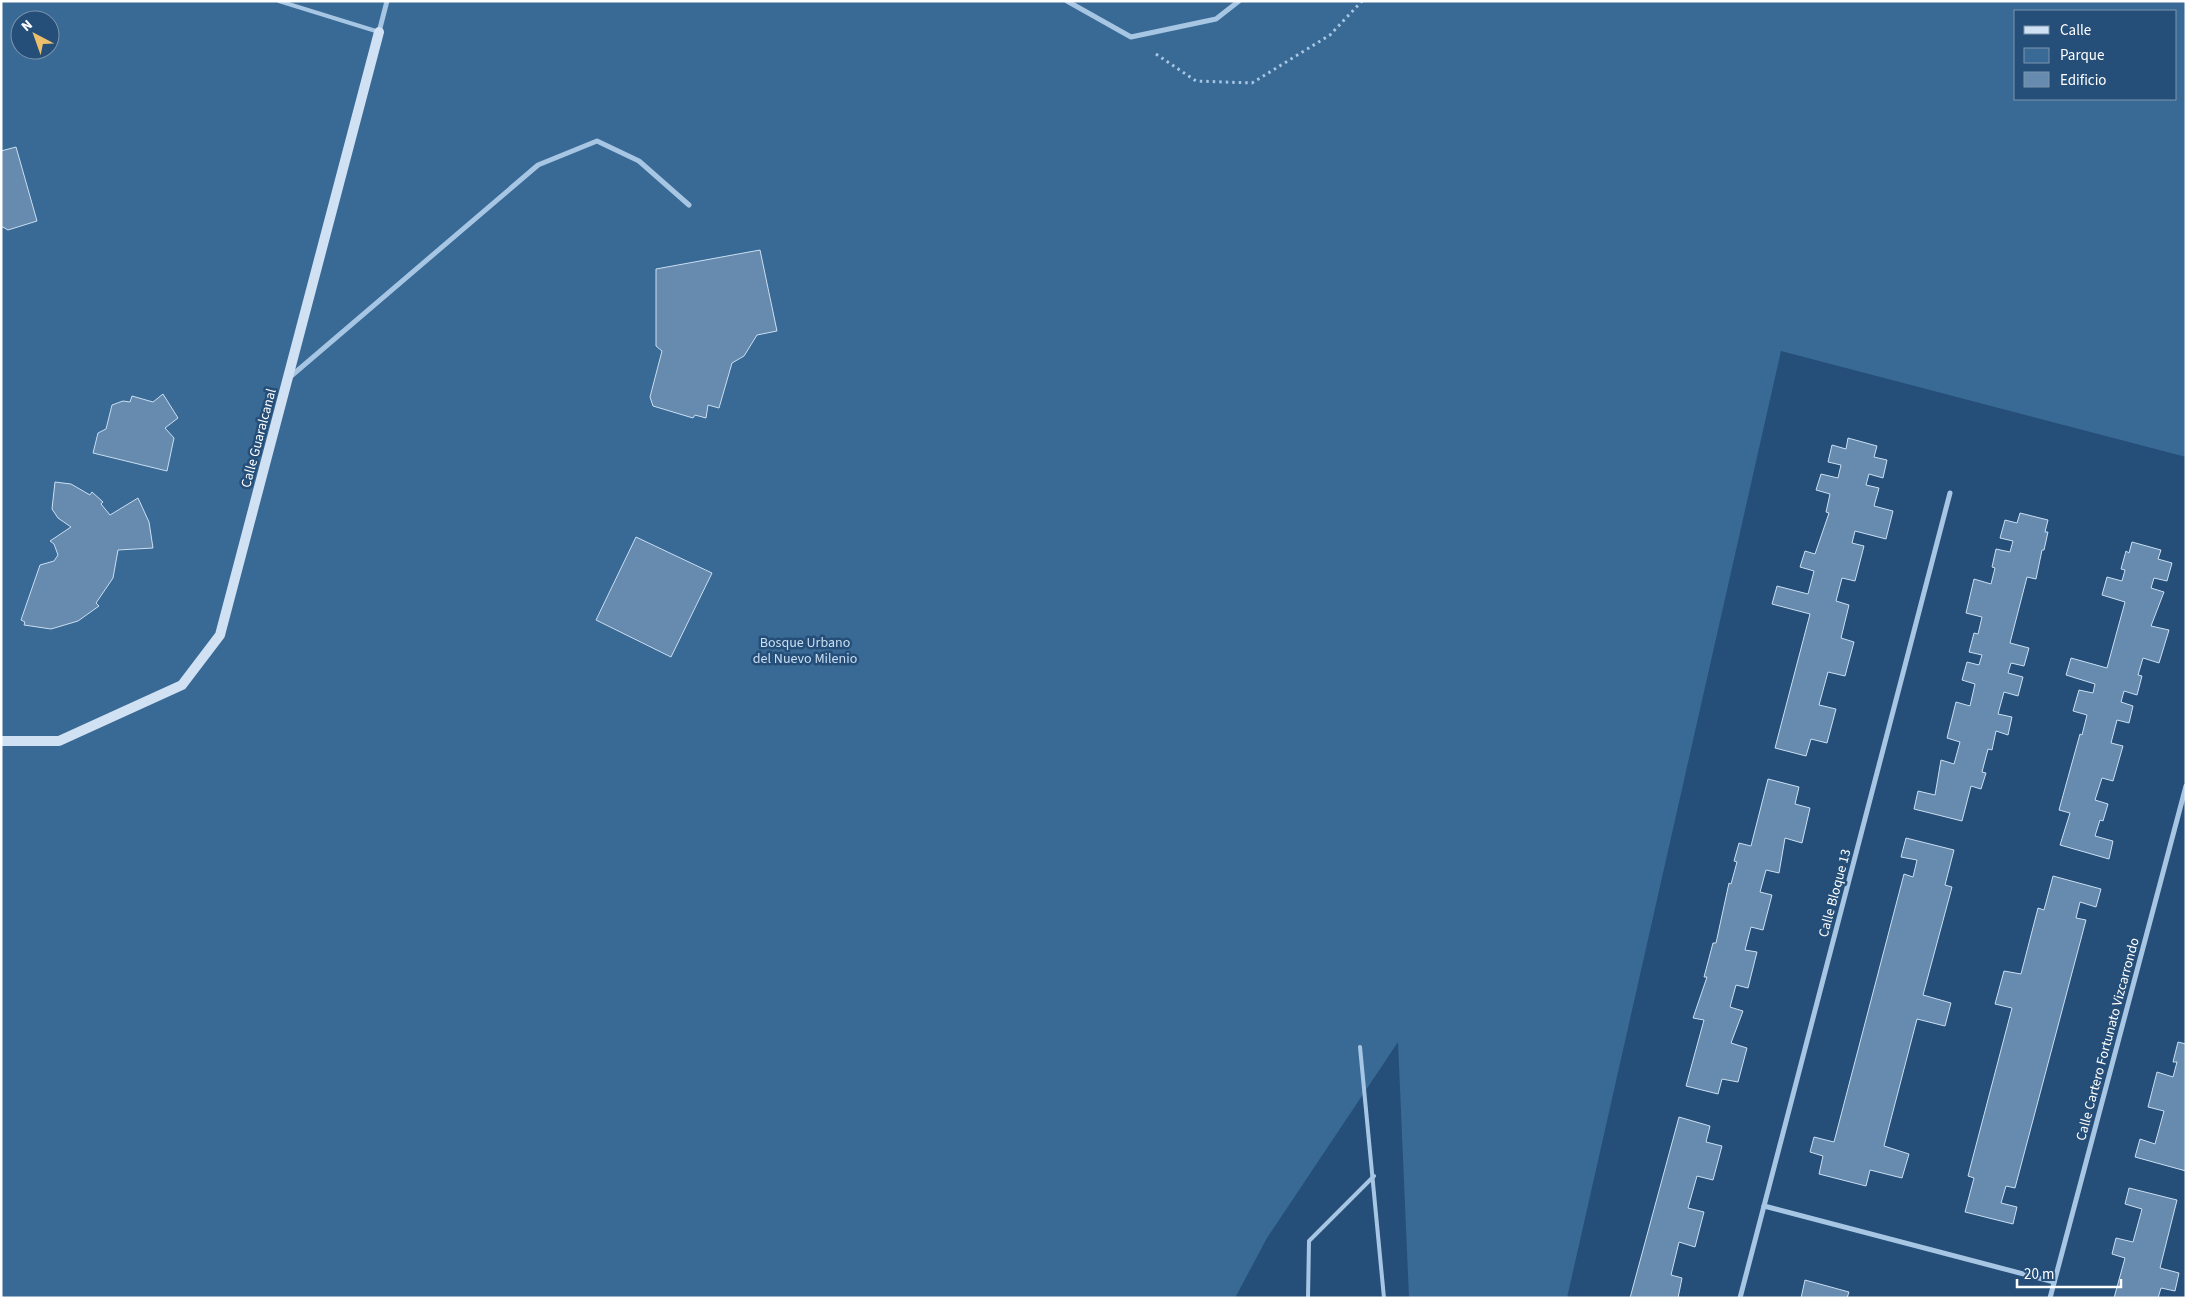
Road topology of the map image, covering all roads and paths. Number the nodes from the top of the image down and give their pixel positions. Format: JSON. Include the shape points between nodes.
{"nodes":[{"id":1,"x":279,"y":1,"type":"edge"},
{"id":2,"x":387,"y":1,"type":"edge"},
{"id":3,"x":1067,"y":1,"type":"edge"},
{"id":4,"x":1239,"y":1,"type":"edge"},
{"id":5,"x":1362,"y":1,"type":"edge"},
{"id":6,"x":379,"y":32,"type":"junction"},
{"id":7,"x":1131,"y":37,"type":"junction"},
{"id":8,"x":689,"y":205,"type":"dead end"},
{"id":9,"x":288,"y":378,"type":"junction"},
{"id":10,"x":1950,"y":493,"type":"dead end"},
{"id":11,"x":1,"y":741,"type":"edge"},
{"id":12,"x":2186,"y":786,"type":"edge"},
{"id":13,"x":1360,"y":1047,"type":"dead end"},
{"id":14,"x":1374,"y":1176,"type":"junction"},
{"id":15,"x":1764,"y":1206,"type":"junction"},
{"id":16,"x":2054,"y":1282,"type":"junction"},
{"id":17,"x":1308,"y":1298,"type":"edge"},
{"id":18,"x":1384,"y":1298,"type":"edge"},
{"id":19,"x":1740,"y":1298,"type":"edge"},
{"id":20,"x":2050,"y":1298,"type":"edge"}],
"edges":[{"from":1,"to":6,"type":"lane"},
{"from":2,"to":6,"type":"street","name":"Calle Guaralcanal"},
{"from":3,"to":7,"type":"street"},
{"from":4,"to":7,"type":"street","via":[[1216,19]]},
{"from":5,"to":7,"type":"path","via":[[1330,34],[1252,83],[1196,81]]},
{"from":6,"to":9,"type":"street","name":"Calle Guaralcanal"},
{"from":8,"to":9,"type":"street","via":[[639,160],[598,141],[538,165]]},
{"from":9,"to":11,"type":"street","name":"Calle Guaralcanal","via":[[220,635],[182,685],[59,741]]},
{"from":10,"to":15,"type":"street","name":"Calle Bloque 13"},
{"from":12,"to":16,"type":"street","name":"Calle Cartero Fortunato Vizcarrondo"},
{"from":13,"to":14,"type":"lane"},
{"from":14,"to":17,"type":"lane","via":[[1309,1241]]},
{"from":14,"to":18,"type":"lane"},
{"from":15,"to":16,"type":"street"},
{"from":15,"to":19,"type":"street","name":"Calle Bloque 13"},
{"from":16,"to":20,"type":"street","name":"Calle Cartero Fortunato Vizcarrondo"}]}
